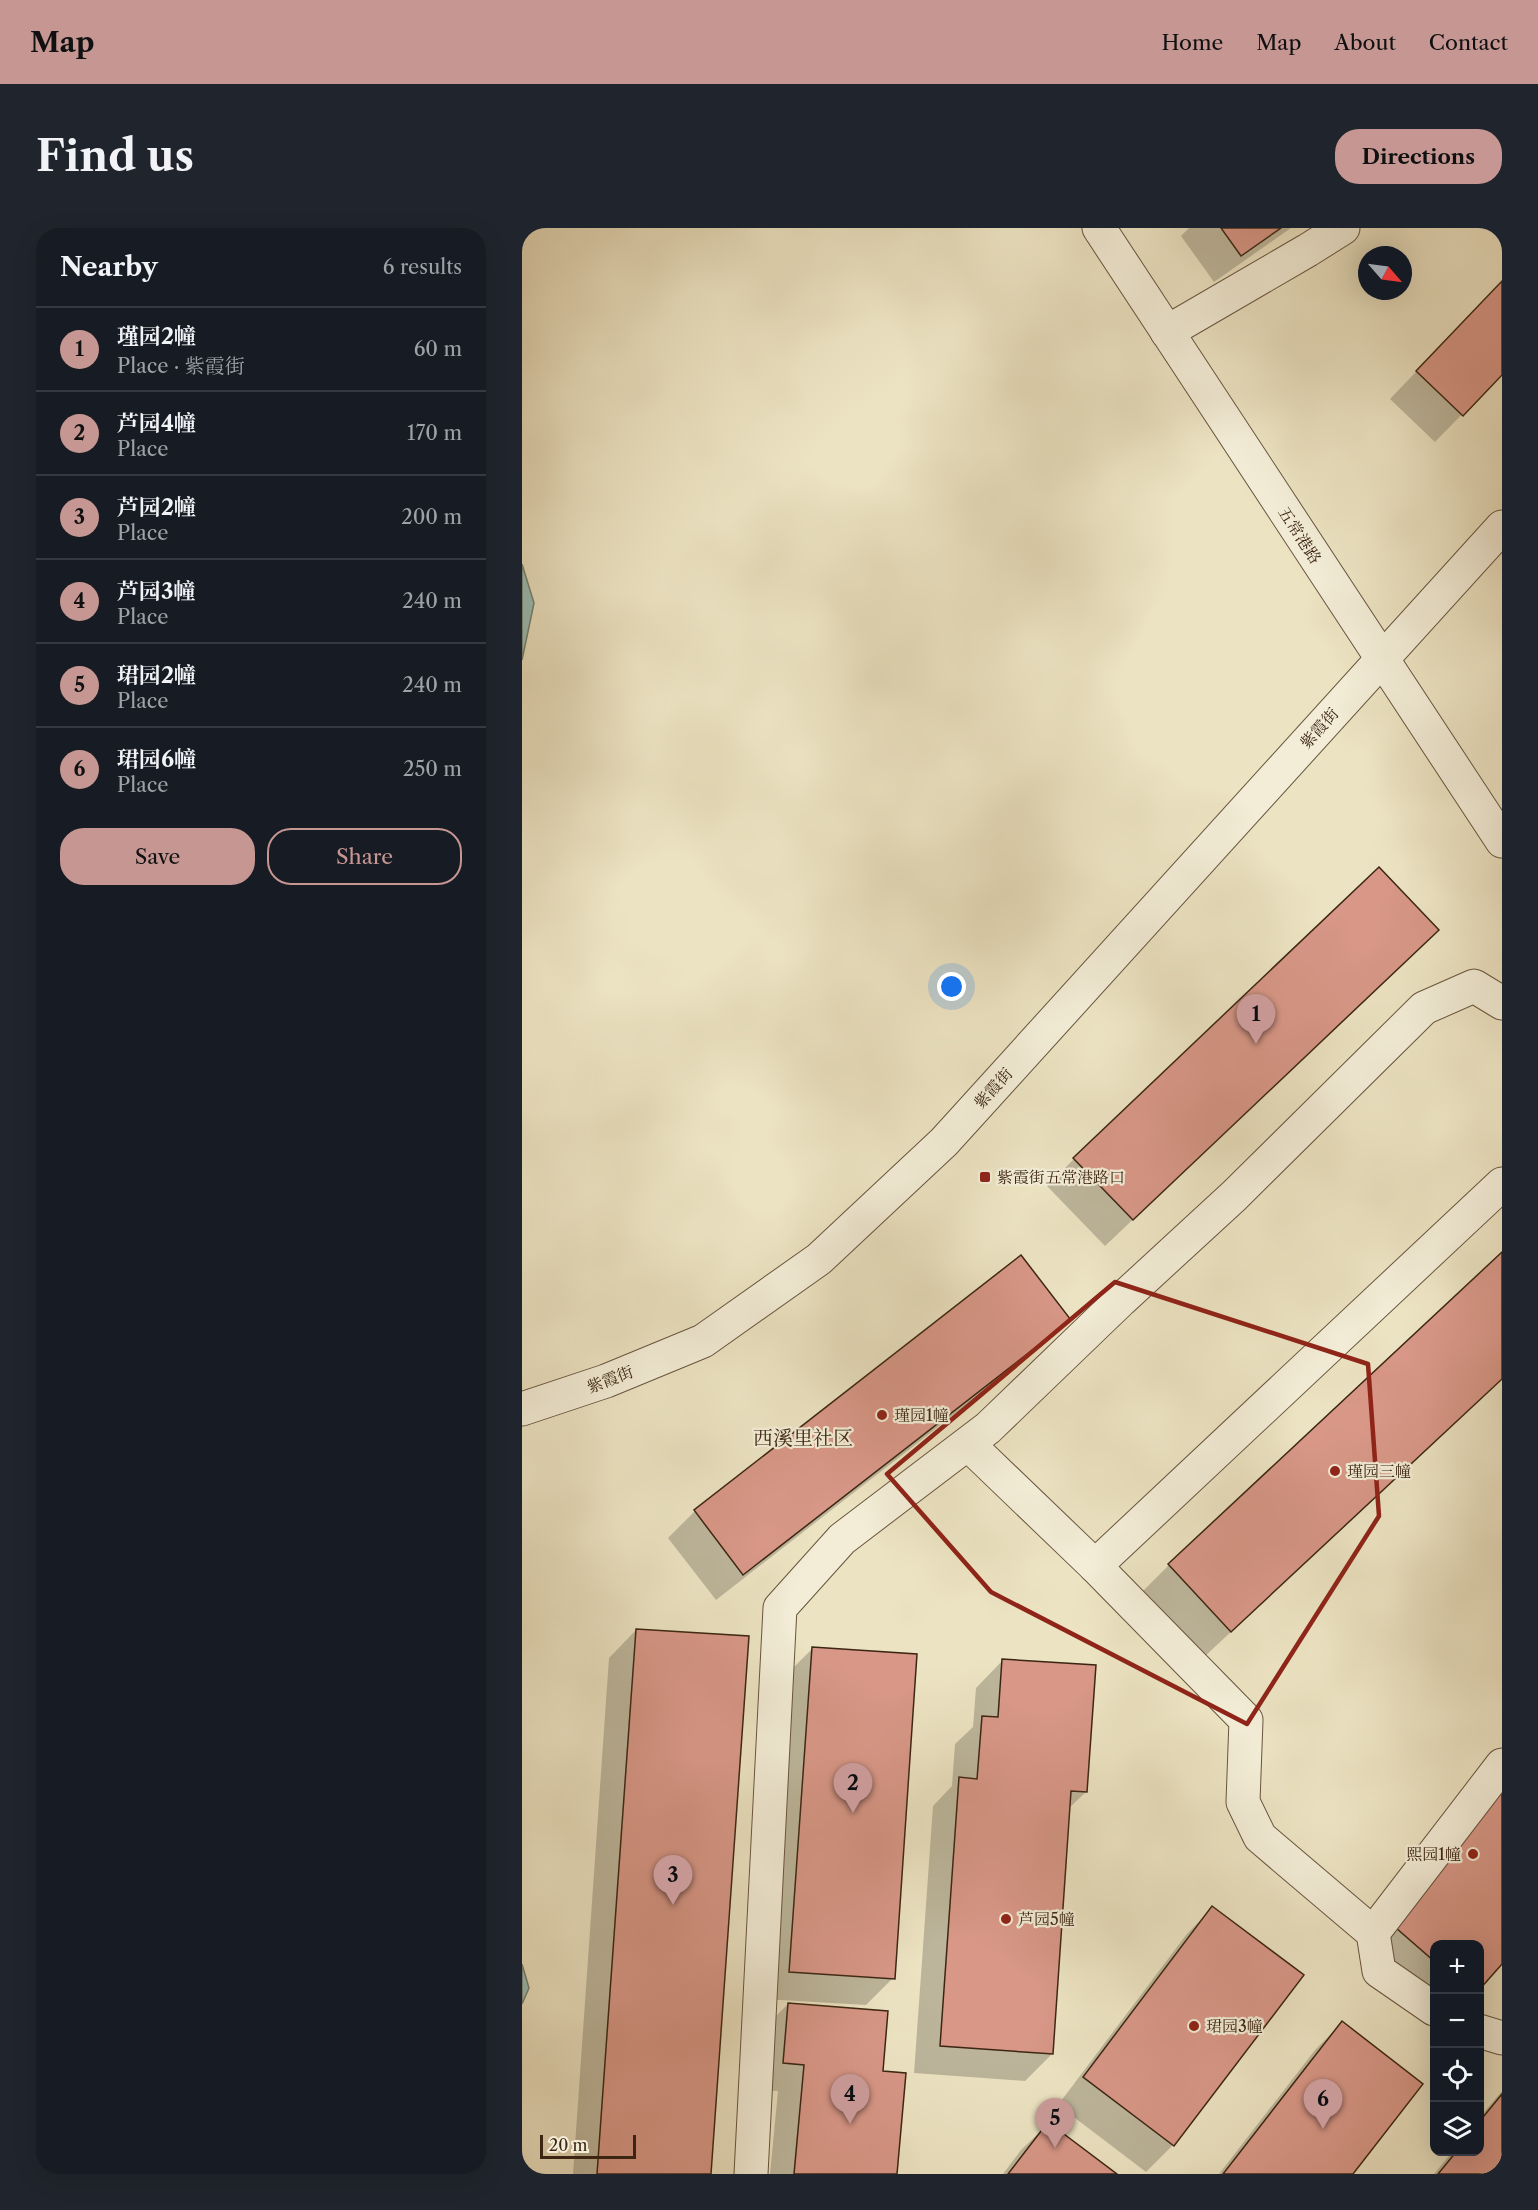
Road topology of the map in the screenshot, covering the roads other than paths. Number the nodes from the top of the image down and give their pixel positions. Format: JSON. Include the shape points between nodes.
{"nodes":[{"id":1,"x":1099,"y":228,"type":"edge"},
{"id":2,"x":1342,"y":228,"type":"edge"},
{"id":3,"x":1167,"y":332,"type":"junction"},
{"id":4,"x":1502,"y":527,"type":"edge"},
{"id":5,"x":1382,"y":658,"type":"junction"},
{"id":6,"x":1502,"y":841,"type":"edge"},
{"id":7,"x":1502,"y":1003,"type":"edge"},
{"id":8,"x":1502,"y":1184,"type":"edge"},
{"id":9,"x":522,"y":1409,"type":"edge"},
{"id":10,"x":968,"y":1444,"type":"junction"},
{"id":11,"x":1095,"y":1566,"type":"junction"},
{"id":12,"x":1502,"y":1765,"type":"edge"},
{"id":13,"x":1373,"y":1934,"type":"junction"},
{"id":14,"x":1430,"y":2006,"type":"edge"},
{"id":15,"x":751,"y":2174,"type":"edge"}],
"edges":[{"from":1,"to":3,"type":"street","name":"五常港路"},
{"from":2,"to":3,"type":"street"},
{"from":3,"to":5,"type":"street","name":"五常港路"},
{"from":4,"to":5,"type":"street","name":"紫霞街"},
{"from":5,"to":6,"type":"street","name":"五常港路"},
{"from":5,"to":9,"type":"street","name":"紫霞街","via":[[944,1142],[819,1259],[703,1341],[606,1382]]},
{"from":7,"to":10,"type":"street","via":[[1474,986],[1424,1008],[1234,1196]]},
{"from":8,"to":11,"type":"street"},
{"from":10,"to":11,"type":"street"},
{"from":10,"to":15,"type":"street","via":[[842,1539],[780,1608]]},
{"from":11,"to":13,"type":"street","via":[[1246,1720],[1243,1802],[1260,1837]]},
{"from":12,"to":13,"type":"street"},
{"from":13,"to":14,"type":"street","via":[[1379,1971]]}]}
